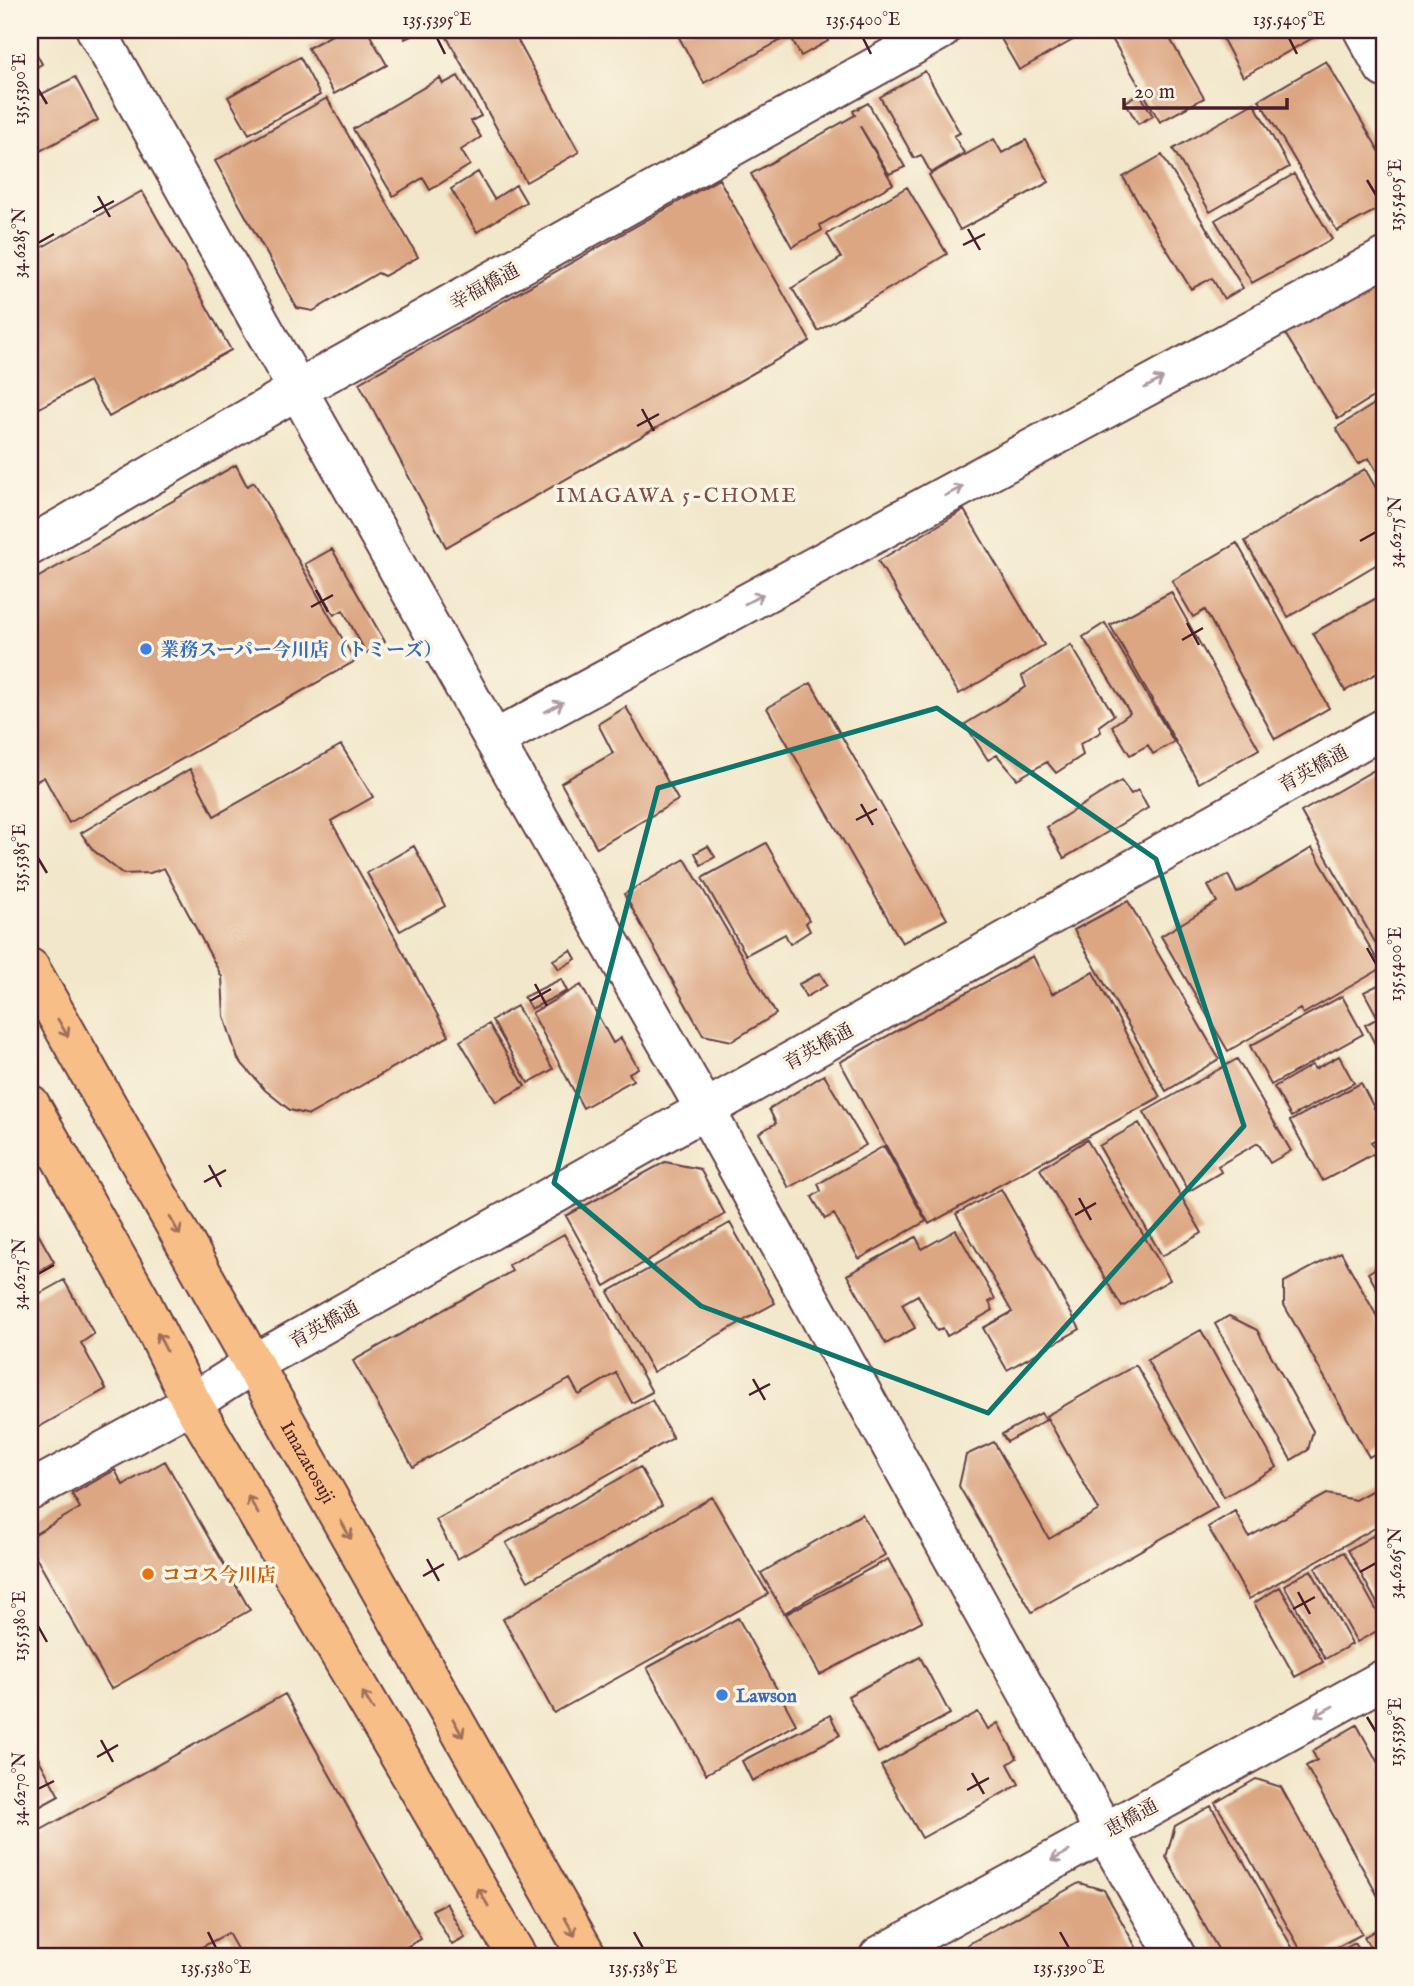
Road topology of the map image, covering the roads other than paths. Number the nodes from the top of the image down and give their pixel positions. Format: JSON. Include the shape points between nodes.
{"nodes":[{"id":1,"x":96,"y":30,"type":"edge"},
{"id":2,"x":941,"y":30,"type":"edge"},
{"id":3,"x":1363,"y":30,"type":"edge"},
{"id":4,"x":1384,"y":68,"type":"edge"},
{"id":5,"x":1384,"y":258,"type":"edge"},
{"id":6,"x":297,"y":390,"type":"junction"},
{"id":7,"x":30,"y":546,"type":"edge"},
{"id":8,"x":1384,"y":728,"type":"edge"},
{"id":9,"x":494,"y":740,"type":"junction"},
{"id":10,"x":30,"y":968,"type":"edge"},
{"id":11,"x":30,"y":1104,"type":"edge"},
{"id":12,"x":705,"y":1109,"type":"junction"},
{"id":13,"x":253,"y":1364,"type":"junction"},
{"id":14,"x":192,"y":1403,"type":"junction"},
{"id":15,"x":30,"y":1490,"type":"edge"},
{"id":16,"x":1384,"y":1679,"type":"edge"},
{"id":17,"x":1104,"y":1831,"type":"junction"},
{"id":18,"x":517,"y":1956,"type":"edge"},
{"id":19,"x":587,"y":1956,"type":"edge"},
{"id":20,"x":879,"y":1956,"type":"edge"},
{"id":21,"x":1175,"y":1956,"type":"edge"}],
"edges":[{"from":1,"to":6,"type":"street"},
{"from":2,"to":6,"type":"street","name":"幸福橋通"},
{"from":3,"to":4,"type":"street"},
{"from":9,"to":5,"type":"street","one_way":true},
{"from":6,"to":7,"type":"street","name":"幸福橋通"},
{"from":6,"to":9,"type":"street"},
{"from":8,"to":12,"type":"street","name":"育英橋通"},
{"from":9,"to":12,"type":"street"},
{"from":10,"to":13,"type":"main road","name":"Imazatosuji","one_way":true},
{"from":14,"to":11,"type":"main road","one_way":true,"via":[[140,1299]]},
{"from":12,"to":13,"type":"street","name":"育英橋通"},
{"from":12,"to":17,"type":"street"},
{"from":13,"to":14,"type":"street","name":"育英橋通"},
{"from":13,"to":19,"type":"main road","name":"Imazatosuji","one_way":true},
{"from":14,"to":15,"type":"street"},
{"from":18,"to":14,"type":"main road","one_way":true},
{"from":16,"to":17,"type":"street","name":"恵橋通","one_way":true},
{"from":17,"to":20,"type":"street","name":"恵橋通","one_way":true},
{"from":17,"to":21,"type":"street"}]}
